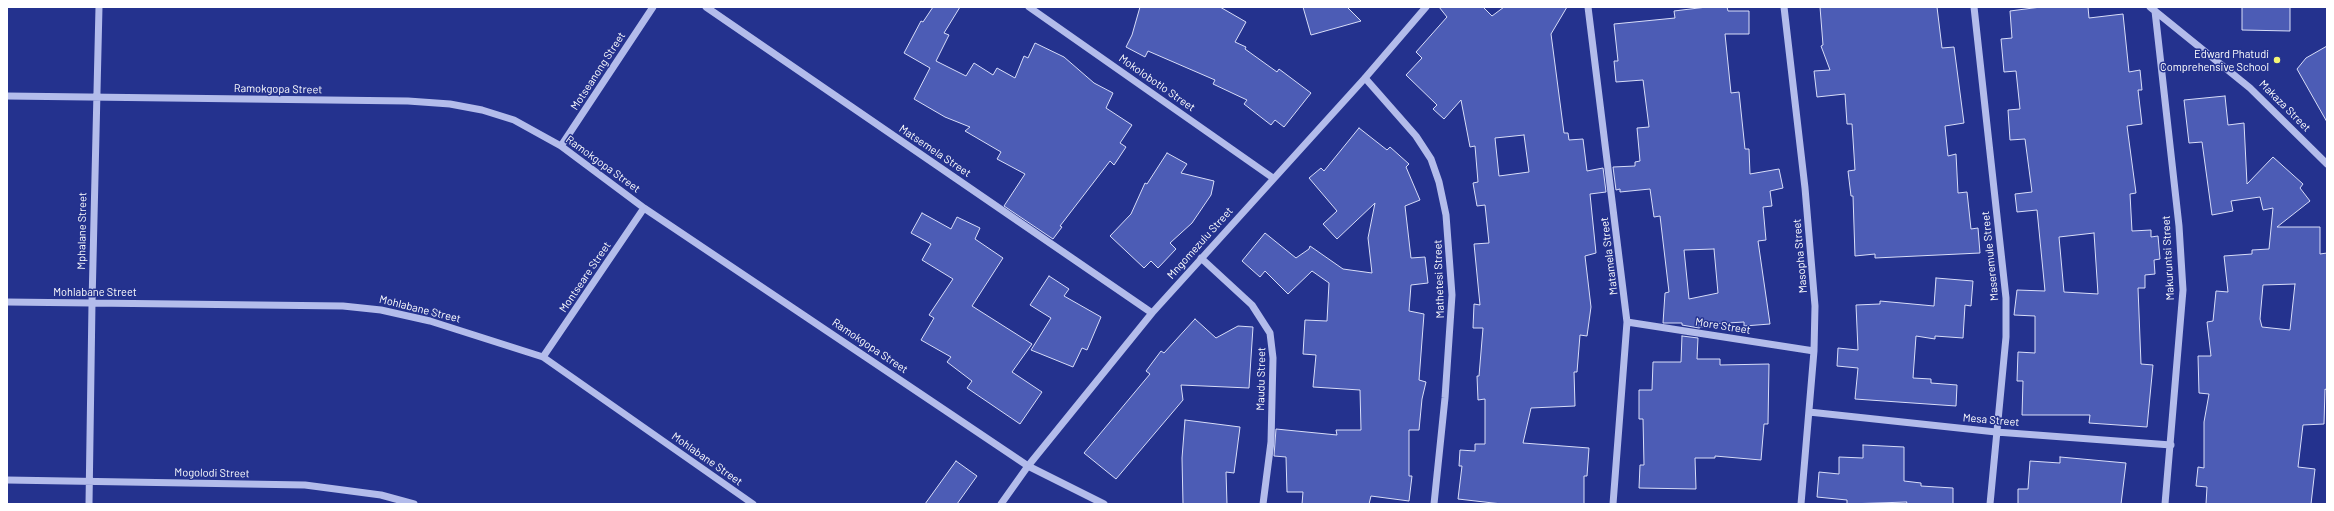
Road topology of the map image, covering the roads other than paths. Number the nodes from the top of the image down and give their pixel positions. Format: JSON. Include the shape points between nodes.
{"nodes":[{"id":1,"x":99,"y":7,"type":"edge"},
{"id":2,"x":653,"y":7,"type":"edge"},
{"id":3,"x":706,"y":7,"type":"edge"},
{"id":4,"x":1029,"y":7,"type":"edge"},
{"id":5,"x":1426,"y":7,"type":"edge"},
{"id":6,"x":1588,"y":7,"type":"edge"},
{"id":7,"x":1784,"y":7,"type":"edge"},
{"id":8,"x":1974,"y":7,"type":"edge"},
{"id":9,"x":2152,"y":9,"type":"edge"},
{"id":10,"x":1365,"y":78,"type":"junction"},
{"id":11,"x":7,"y":96,"type":"edge"},
{"id":12,"x":96,"y":98,"type":"junction"},
{"id":13,"x":561,"y":146,"type":"junction"},
{"id":14,"x":2327,"y":164,"type":"edge"},
{"id":15,"x":1273,"y":178,"type":"junction"},
{"id":16,"x":644,"y":208,"type":"junction"},
{"id":17,"x":1201,"y":258,"type":"junction"},
{"id":18,"x":7,"y":302,"type":"edge"},
{"id":19,"x":92,"y":303,"type":"junction"},
{"id":20,"x":1152,"y":313,"type":"junction"},
{"id":21,"x":1628,"y":322,"type":"junction"},
{"id":22,"x":1814,"y":351,"type":"junction"},
{"id":23,"x":543,"y":357,"type":"junction"},
{"id":24,"x":1809,"y":412,"type":"junction"},
{"id":25,"x":1996,"y":432,"type":"junction"},
{"id":26,"x":2171,"y":445,"type":"junction"},
{"id":27,"x":1028,"y":466,"type":"junction"},
{"id":28,"x":7,"y":480,"type":"edge"},
{"id":29,"x":90,"y":482,"type":"junction"},
{"id":30,"x":89,"y":504,"type":"edge"},
{"id":31,"x":414,"y":504,"type":"edge"},
{"id":32,"x":752,"y":504,"type":"edge"},
{"id":33,"x":1001,"y":504,"type":"edge"},
{"id":34,"x":1104,"y":504,"type":"edge"},
{"id":35,"x":1264,"y":504,"type":"edge"},
{"id":36,"x":1434,"y":504,"type":"edge"},
{"id":37,"x":1613,"y":504,"type":"edge"},
{"id":38,"x":1801,"y":504,"type":"edge"},
{"id":39,"x":1990,"y":504,"type":"edge"},
{"id":40,"x":2165,"y":504,"type":"edge"}],
"edges":[{"from":1,"to":12,"type":"street","name":"Mphalane Street"},
{"from":2,"to":13,"type":"street","name":"Motseanong Street"},
{"from":3,"to":20,"type":"street","name":"Matsemela Street"},
{"from":4,"to":15,"type":"street","name":"Mokolobotlo Street"},
{"from":5,"to":10,"type":"street","name":"Mngomezulu Street"},
{"from":6,"to":21,"type":"street","name":"Matamela Street"},
{"from":7,"to":22,"type":"street","name":"Masopha Street","via":[[1810,233],[1816,306]]},
{"from":8,"to":25,"type":"street","name":"Maseremule Street","via":[[2006,298],[2006,337]]},
{"from":9,"to":14,"type":"street","name":"Makaza Street","via":[[2250,88]]},
{"from":9,"to":26,"type":"street","name":"Makuruntsi Street","via":[[2179,226],[2183,290]]},
{"from":10,"to":15,"type":"street","name":"Mngomezulu Street"},
{"from":10,"to":36,"type":"street","name":"Mathetesi Street","via":[[1416,136],[1431,159],[1446,215],[1451,251],[1452,295]]},
{"from":11,"to":12,"type":"street","name":"Ramokgopa Street"},
{"from":12,"to":13,"type":"street","name":"Ramokgopa Street","via":[[408,101],[450,104],[514,120]]},
{"from":12,"to":19,"type":"street","name":"Mphalane Street"},
{"from":13,"to":16,"type":"street","name":"Ramokgopa Street"},
{"from":15,"to":17,"type":"street","name":"Mngomezulu Street"},
{"from":16,"to":23,"type":"street","name":"Montseare Street"},
{"from":16,"to":27,"type":"street","name":"Ramokgopa Street"},
{"from":17,"to":20,"type":"street","name":"Mngomezulu Street"},
{"from":17,"to":35,"type":"street","name":"Maudu Street","via":[[1252,305],[1270,333],[1273,358],[1270,442]]},
{"from":18,"to":19,"type":"street","name":"Mohlabane Street"},
{"from":19,"to":23,"type":"street","name":"Mohlabane Street","via":[[291,304],[381,310],[430,321]]},
{"from":19,"to":29,"type":"street","name":"Mphalane Street"},
{"from":20,"to":27,"type":"street","name":"Mngomezulu Street"},
{"from":21,"to":22,"type":"street","name":"More Street"},
{"from":21,"to":37,"type":"street","name":"Matamela Street"},
{"from":22,"to":24,"type":"street","name":"Masopha Street"},
{"from":23,"to":32,"type":"street","name":"Mohlabane Street"},
{"from":24,"to":25,"type":"street","name":"Mesa Street"},
{"from":24,"to":38,"type":"street","name":"Masopha Street"},
{"from":25,"to":26,"type":"street","name":"Mesa Street"},
{"from":25,"to":39,"type":"street","name":"Maseremule Street"},
{"from":26,"to":40,"type":"street","name":"Makuruntsi Street"},
{"from":27,"to":33,"type":"street","name":"Mngomezulu Street"},
{"from":27,"to":34,"type":"street","name":"Ramokgopa Street"},
{"from":28,"to":29,"type":"street","name":"Mogolodi Street"},
{"from":29,"to":30,"type":"street","name":"Mphalane Street"},
{"from":29,"to":31,"type":"street","name":"Mogolodi Street","via":[[305,485],[382,495]]}]}
